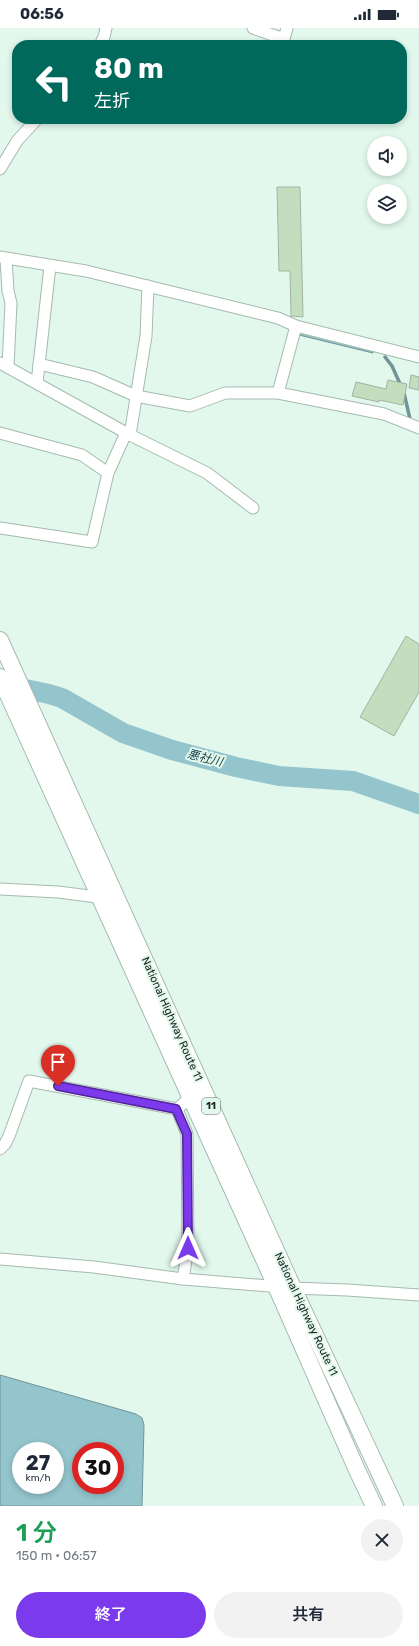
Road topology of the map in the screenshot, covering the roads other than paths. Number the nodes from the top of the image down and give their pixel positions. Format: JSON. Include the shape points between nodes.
{"nodes":[{"id":1,"x":106,"y":28,"type":"edge"},
{"id":2,"x":253,"y":28,"type":"edge"},
{"id":3,"x":287,"y":28,"type":"edge"},
{"id":4,"x":102,"y":40,"type":"edge"},
{"id":5,"x":32,"y":124,"type":"edge"},
{"id":6,"x":0,"y":169,"type":"edge"},
{"id":7,"x":3,"y":258,"type":"edge"},
{"id":8,"x":50,"y":266,"type":"junction"},
{"id":9,"x":148,"y":286,"type":"junction"},
{"id":10,"x":296,"y":326,"type":"junction"},
{"id":11,"x":419,"y":357,"type":"edge"},
{"id":12,"x":39,"y":364,"type":"junction"},
{"id":13,"x":4,"y":365,"type":"edge"},
{"id":14,"x":37,"y":383,"type":"junction"},
{"id":15,"x":278,"y":393,"type":"junction"},
{"id":16,"x":136,"y":396,"type":"junction"},
{"id":17,"x":419,"y":428,"type":"edge"},
{"id":18,"x":0,"y":433,"type":"edge"},
{"id":19,"x":128,"y":434,"type":"junction"},
{"id":20,"x":108,"y":473,"type":"junction"},
{"id":21,"x":252,"y":508,"type":"dead end"},
{"id":22,"x":0,"y":528,"type":"edge"},
{"id":23,"x":0,"y":640,"type":"edge"},
{"id":24,"x":0,"y":677,"type":"edge"},
{"id":25,"x":0,"y":888,"type":"edge"},
{"id":26,"x":100,"y":898,"type":"junction"},
{"id":27,"x":117,"y":899,"type":"junction"},
{"id":28,"x":202,"y":1086,"type":"junction"},
{"id":29,"x":191,"y":1097,"type":"junction"},
{"id":30,"x":176,"y":1109,"type":"junction"},
{"id":31,"x":0,"y":1149,"type":"edge"},
{"id":32,"x":0,"y":1259,"type":"edge"},
{"id":33,"x":183,"y":1279,"type":"junction"},
{"id":34,"x":276,"y":1286,"type":"junction"},
{"id":35,"x":294,"y":1288,"type":"junction"},
{"id":36,"x":419,"y":1295,"type":"edge"},
{"id":37,"x":374,"y":1506,"type":"edge"},
{"id":38,"x":395,"y":1506,"type":"edge"}],
"edges":[{"from":1,"to":4,"type":"street"},
{"from":2,"to":3,"type":"street","via":[[284,39]]},
{"from":5,"to":6,"type":"street","via":[[17,141]]},
{"from":7,"to":8,"type":"street"},
{"from":7,"to":13,"type":"street","via":[[12,303]]},
{"from":8,"to":9,"type":"street","via":[[86,271]]},
{"from":8,"to":12,"type":"street"},
{"from":9,"to":10,"type":"street","via":[[278,318]]},
{"from":9,"to":16,"type":"street","via":[[146,336]]},
{"from":10,"to":11,"type":"street"},
{"from":10,"to":15,"type":"street"},
{"from":12,"to":14,"type":"street"},
{"from":12,"to":16,"type":"street","via":[[93,377]]},
{"from":13,"to":14,"type":"street"},
{"from":14,"to":19,"type":"street"},
{"from":15,"to":16,"type":"street","via":[[225,393],[190,406]]},
{"from":15,"to":17,"type":"street","via":[[384,414]]},
{"from":16,"to":19,"type":"street"},
{"from":18,"to":20,"type":"street","via":[[82,456]]},
{"from":19,"to":20,"type":"street"},
{"from":19,"to":21,"type":"street","via":[[207,473]]},
{"from":20,"to":22,"type":"street","via":[[92,542]]},
{"from":23,"to":27,"type":"highway","name":"National Highway Route 11","number":"11"},
{"from":24,"to":26,"type":"highway","name":"National Highway Route 11","number":"11"},
{"from":25,"to":26,"type":"street"},
{"from":26,"to":27,"type":"street"},
{"from":26,"to":29,"type":"highway","name":"National Highway Route 11","number":"11"},
{"from":27,"to":28,"type":"highway","name":"National Highway Route 11","number":"11"},
{"from":28,"to":29,"type":"street"},
{"from":28,"to":35,"type":"highway","name":"National Highway Route 11","number":"11"},
{"from":29,"to":30,"type":"street"},
{"from":29,"to":34,"type":"highway","name":"National Highway Route 11","number":"11"},
{"from":30,"to":31,"type":"street","via":[[29,1081],[9,1136]]},
{"from":30,"to":33,"type":"street","via":[[187,1134],[188,1248]]},
{"from":32,"to":33,"type":"street","via":[[94,1267]]},
{"from":33,"to":34,"type":"street"},
{"from":34,"to":35,"type":"street"},
{"from":34,"to":37,"type":"highway","name":"National Highway Route 11","number":"11"},
{"from":35,"to":36,"type":"street"},
{"from":35,"to":38,"type":"highway","name":"National Highway Route 11","number":"11"}]}
